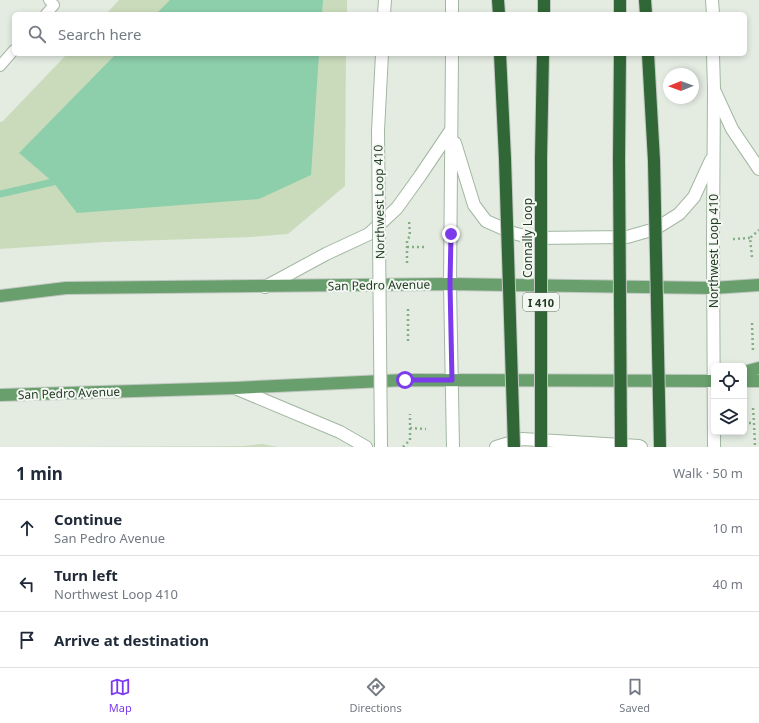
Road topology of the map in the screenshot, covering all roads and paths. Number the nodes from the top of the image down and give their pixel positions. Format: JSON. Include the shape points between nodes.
{"nodes":[{"id":1,"x":49,"y":0,"type":"edge"},
{"id":2,"x":385,"y":0,"type":"edge"},
{"id":3,"x":452,"y":0,"type":"edge"},
{"id":4,"x":498,"y":0,"type":"edge"},
{"id":5,"x":544,"y":0,"type":"edge"},
{"id":6,"x":620,"y":0,"type":"edge"},
{"id":7,"x":645,"y":0,"type":"edge"},
{"id":8,"x":712,"y":0,"type":"edge"},
{"id":9,"x":48,"y":12,"type":"edge"},
{"id":10,"x":384,"y":12,"type":"edge"},
{"id":11,"x":452,"y":12,"type":"edge"},
{"id":12,"x":499,"y":12,"type":"edge"},
{"id":13,"x":544,"y":12,"type":"edge"},
{"id":14,"x":620,"y":12,"type":"edge"},
{"id":15,"x":646,"y":12,"type":"edge"},
{"id":16,"x":713,"y":12,"type":"edge"},
{"id":17,"x":12,"y":52,"type":"edge"},
{"id":18,"x":382,"y":56,"type":"edge"},
{"id":19,"x":452,"y":56,"type":"edge"},
{"id":20,"x":500,"y":56,"type":"edge"},
{"id":21,"x":543,"y":56,"type":"edge"},
{"id":22,"x":620,"y":56,"type":"edge"},
{"id":23,"x":648,"y":56,"type":"edge"},
{"id":24,"x":713,"y":56,"type":"edge"},
{"id":25,"x":0,"y":66,"type":"edge"},
{"id":26,"x":714,"y":89,"type":"junction"},
{"id":27,"x":451,"y":130,"type":"junction"},
{"id":28,"x":713,"y":156,"type":"junction"},
{"id":29,"x":759,"y":169,"type":"edge"},
{"id":30,"x":409,"y":215,"type":"dead end"},
{"id":31,"x":759,"y":230,"type":"edge"},
{"id":32,"x":733,"y":238,"type":"dead end"},
{"id":33,"x":750,"y":238,"type":"junction"},
{"id":34,"x":407,"y":247,"type":"junction"},
{"id":35,"x":425,"y":247,"type":"dead end"},
{"id":36,"x":752,"y":258,"type":"dead end"},
{"id":37,"x":407,"y":263,"type":"dead end"},
{"id":38,"x":450,"y":284,"type":"junction"},
{"id":39,"x":759,"y":286,"type":"edge"},
{"id":40,"x":265,"y":287,"type":"junction"},
{"id":41,"x":713,"y":288,"type":"junction"},
{"id":42,"x":0,"y":296,"type":"edge"},
{"id":43,"x":408,"y":309,"type":"dead end"},
{"id":44,"x":752,"y":323,"type":"dead end"},
{"id":45,"x":408,"y":343,"type":"dead end"},
{"id":46,"x":754,"y":354,"type":"dead end"},
{"id":47,"x":714,"y":363,"type":"edge"},
{"id":48,"x":759,"y":368,"type":"edge"},
{"id":49,"x":747,"y":371,"type":"edge"},
{"id":50,"x":452,"y":380,"type":"junction"},
{"id":51,"x":711,"y":381,"type":"edge"},
{"id":52,"x":747,"y":381,"type":"edge"},
{"id":53,"x":759,"y":381,"type":"edge"},
{"id":54,"x":235,"y":388,"type":"junction"},
{"id":55,"x":0,"y":395,"type":"edge"},
{"id":56,"x":714,"y":399,"type":"edge"},
{"id":57,"x":753,"y":408,"type":"dead end"},
{"id":58,"x":410,"y":414,"type":"dead end"},
{"id":59,"x":747,"y":423,"type":"edge"},
{"id":60,"x":754,"y":423,"type":"junction"},
{"id":61,"x":410,"y":428,"type":"junction"},
{"id":62,"x":426,"y":429,"type":"dead end"},
{"id":63,"x":366,"y":447,"type":"edge"},
{"id":64,"x":381,"y":447,"type":"edge"},
{"id":65,"x":403,"y":447,"type":"edge"},
{"id":66,"x":453,"y":447,"type":"edge"},
{"id":67,"x":496,"y":447,"type":"edge"},
{"id":68,"x":514,"y":447,"type":"edge"},
{"id":69,"x":541,"y":447,"type":"edge"},
{"id":70,"x":621,"y":447,"type":"edge"},
{"id":71,"x":641,"y":447,"type":"edge"},
{"id":72,"x":660,"y":447,"type":"edge"},
{"id":73,"x":714,"y":447,"type":"edge"},
{"id":74,"x":755,"y":447,"type":"edge"}],
"edges":[{"from":1,"to":9,"type":"lane","via":[[54,5]]},
{"from":2,"to":10,"type":"main road"},
{"from":3,"to":11,"type":"main road"},
{"from":4,"to":12,"type":"highway"},
{"from":5,"to":13,"type":"highway"},
{"from":6,"to":14,"type":"highway"},
{"from":7,"to":15,"type":"highway"},
{"from":8,"to":16,"type":"main road"},
{"from":17,"to":25,"type":"lane"},
{"from":18,"to":64,"type":"main road","name":"Northwest Loop 410","bridge":true,"via":[[378,131]]},
{"from":19,"to":27,"type":"main road"},
{"from":20,"to":68,"type":"highway","bridge":true},
{"from":21,"to":69,"type":"highway","name":"Connally Loop","number":"I 410","bridge":true},
{"from":22,"to":70,"type":"highway","bridge":true},
{"from":23,"to":72,"type":"highway","bridge":true,"via":[[654,161]]},
{"from":24,"to":26,"type":"main road","name":"Northwest Loop 410"},
{"from":26,"to":28,"type":"main road","name":"Northwest Loop 410"},
{"from":26,"to":29,"type":"main road","via":[[732,129]]},
{"from":27,"to":28,"type":"main road","via":[[474,205],[486,221],[513,233],[533,238],[627,237],[656,228],[679,214],[694,197]]},
{"from":27,"to":38,"type":"main road"},
{"from":27,"to":40,"type":"main road","via":[[397,208],[369,234]]},
{"from":28,"to":41,"type":"main road","name":"Northwest Loop 410"},
{"from":30,"to":34,"type":"path","via":[[410,236]]},
{"from":31,"to":33,"type":"path"},
{"from":32,"to":33,"type":"path"},
{"from":33,"to":36,"type":"path"},
{"from":34,"to":35,"type":"path"},
{"from":34,"to":37,"type":"path"},
{"from":38,"to":40,"type":"main road","name":"San Pedro Avenue"},
{"from":38,"to":41,"type":"main road","name":"San Pedro Avenue"},
{"from":38,"to":50,"type":"main road"},
{"from":39,"to":41,"type":"main road","name":"San Pedro Avenue"},
{"from":40,"to":42,"type":"main road","name":"San Pedro Avenue","via":[[66,288]]},
{"from":41,"to":47,"type":"main road","name":"Northwest Loop 410"},
{"from":43,"to":45,"type":"path"},
{"from":44,"to":46,"type":"path"},
{"from":48,"to":49,"type":"main road"},
{"from":50,"to":51,"type":"main road","name":"San Pedro Avenue"},
{"from":50,"to":54,"type":"main road","name":"San Pedro Avenue"},
{"from":50,"to":66,"type":"main road"},
{"from":52,"to":53,"type":"main road"},
{"from":54,"to":55,"type":"main road","name":"San Pedro Avenue"},
{"from":54,"to":63,"type":"main road","via":[[340,432]]},
{"from":56,"to":73,"type":"main road","name":"Northwest Loop 410"},
{"from":57,"to":60,"type":"path"},
{"from":58,"to":61,"type":"path"},
{"from":59,"to":60,"type":"path"},
{"from":60,"to":74,"type":"path"},
{"from":61,"to":62,"type":"path"},
{"from":61,"to":65,"type":"path","via":[[410,440]]},
{"from":67,"to":71,"type":"main road","via":[[522,439]]}]}
